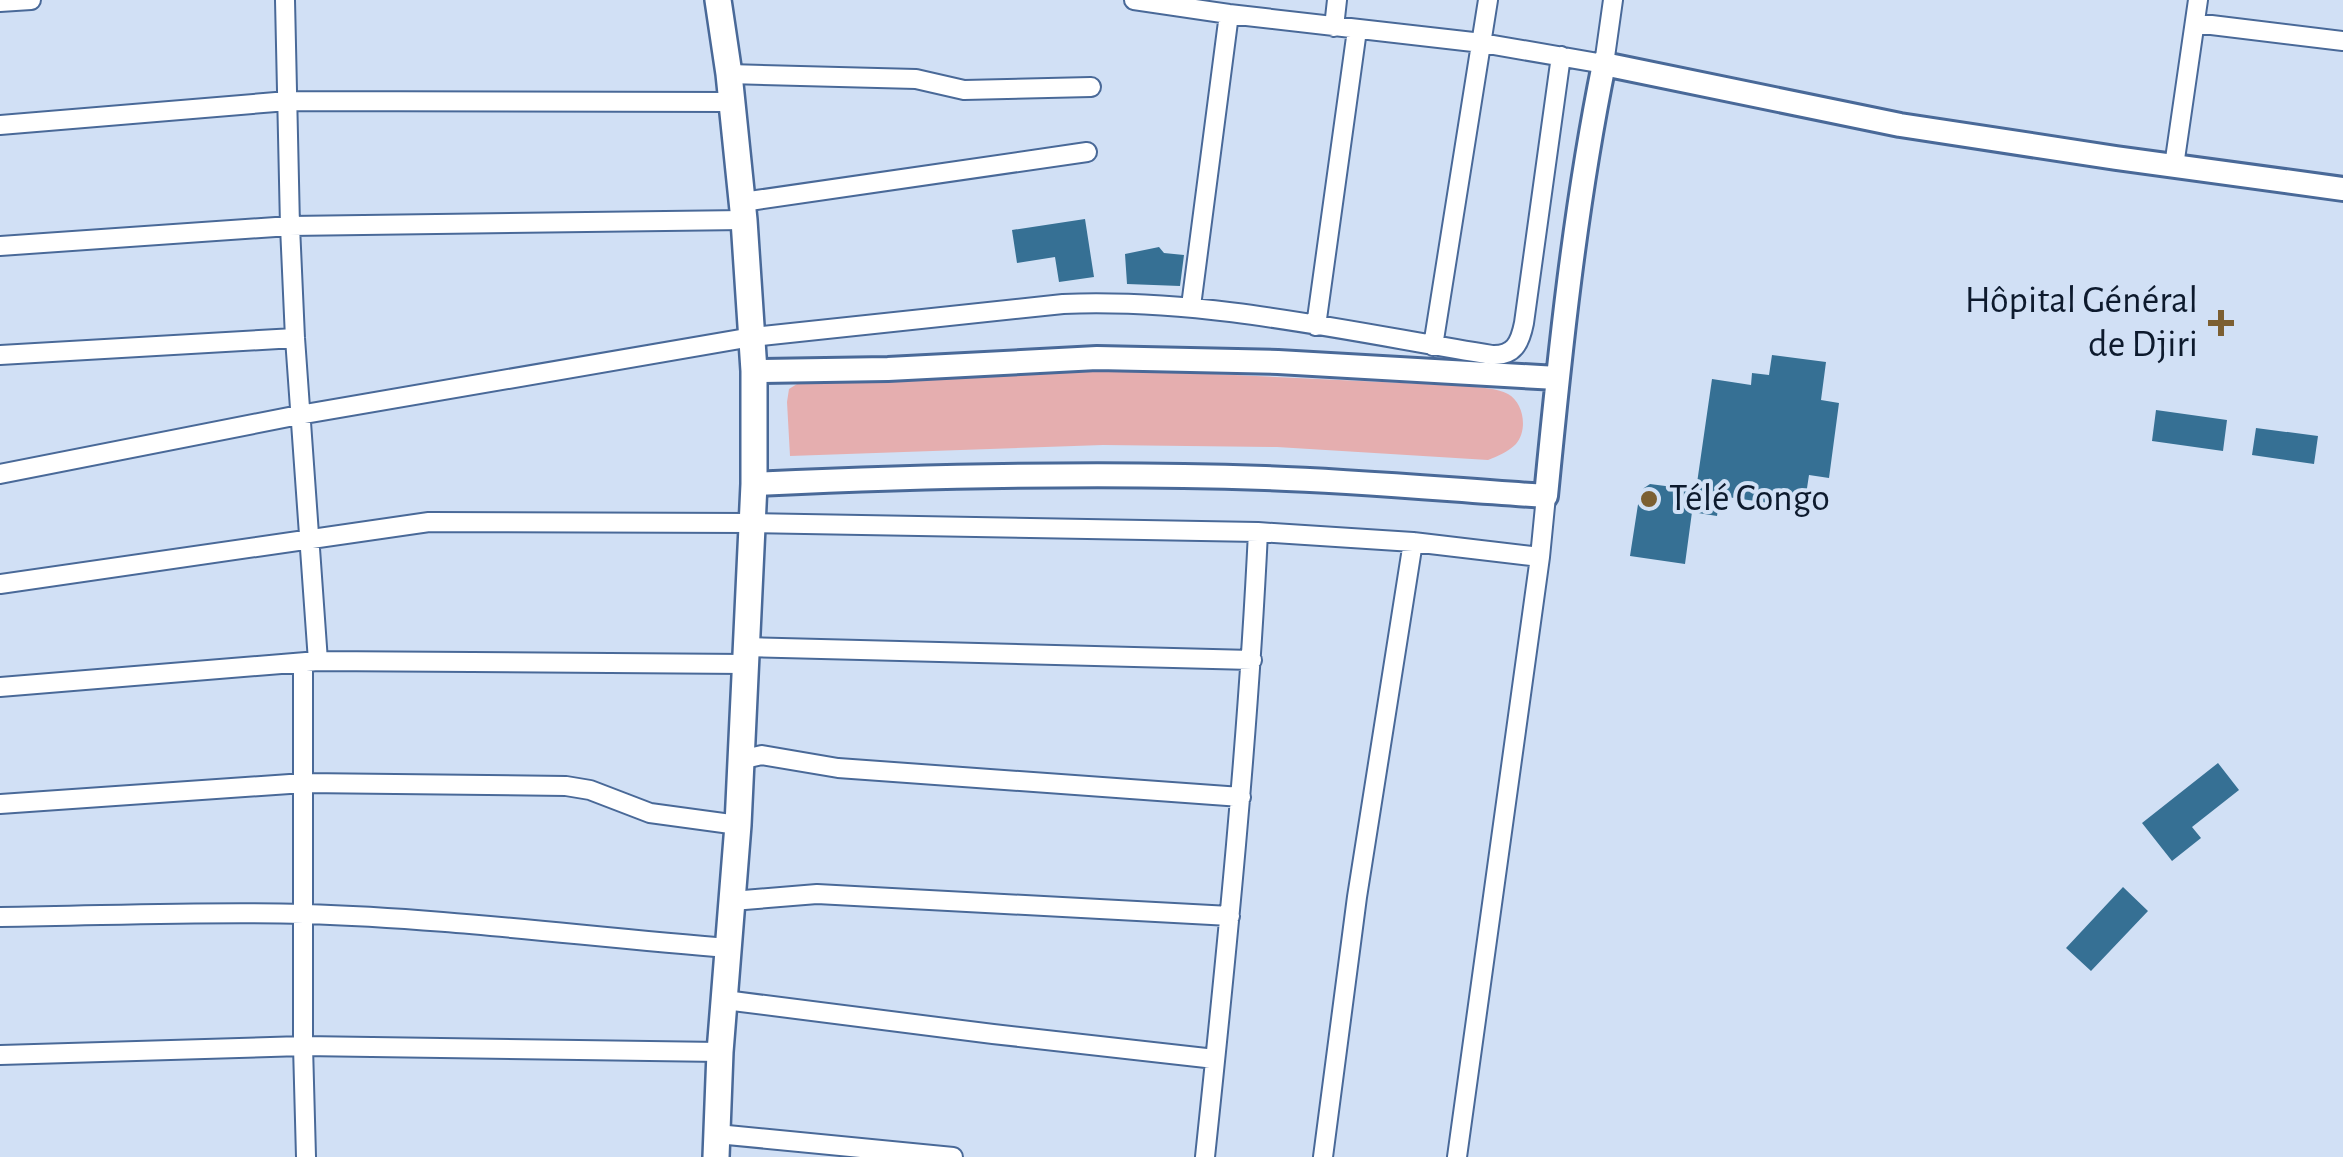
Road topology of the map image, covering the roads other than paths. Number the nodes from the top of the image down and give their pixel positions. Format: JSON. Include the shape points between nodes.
{"nodes":[{"id":1,"x":32,"y":0,"type":"edge"},
{"id":2,"x":285,"y":0,"type":"edge"},
{"id":3,"x":718,"y":0,"type":"edge"},
{"id":4,"x":1134,"y":0,"type":"edge"},
{"id":5,"x":1337,"y":0,"type":"edge"},
{"id":6,"x":1488,"y":0,"type":"edge"},
{"id":7,"x":1613,"y":0,"type":"edge"},
{"id":8,"x":2198,"y":0,"type":"edge"},
{"id":9,"x":0,"y":2,"type":"edge"},
{"id":10,"x":1205,"y":5,"type":"edge"},
{"id":11,"x":1229,"y":14,"type":"junction"},
{"id":12,"x":2194,"y":23,"type":"junction"},
{"id":13,"x":1334,"y":26,"type":"junction"},
{"id":14,"x":1357,"y":30,"type":"junction"},
{"id":15,"x":2343,"y":41,"type":"edge"},
{"id":16,"x":1482,"y":43,"type":"junction"},
{"id":17,"x":1560,"y":56,"type":"junction"},
{"id":18,"x":1604,"y":64,"type":"junction"},
{"id":19,"x":728,"y":74,"type":"junction"},
{"id":20,"x":1091,"y":87,"type":"dead end"},
{"id":21,"x":288,"y":100,"type":"junction"},
{"id":22,"x":731,"y":102,"type":"junction"},
{"id":23,"x":0,"y":124,"type":"edge"},
{"id":24,"x":1088,"y":152,"type":"dead end"},
{"id":25,"x":2174,"y":166,"type":"junction"},
{"id":26,"x":2343,"y":189,"type":"edge"},
{"id":27,"x":743,"y":211,"type":"junction"},
{"id":28,"x":290,"y":226,"type":"junction"},
{"id":29,"x":0,"y":246,"type":"edge"},
{"id":30,"x":1191,"y":306,"type":"junction"},
{"id":31,"x":1316,"y":326,"type":"junction"},
{"id":32,"x":752,"y":337,"type":"junction"},
{"id":33,"x":295,"y":338,"type":"junction"},
{"id":34,"x":1434,"y":346,"type":"junction"},
{"id":35,"x":0,"y":355,"type":"edge"},
{"id":36,"x":754,"y":371,"type":"junction"},
{"id":37,"x":1557,"y":378,"type":"junction"},
{"id":38,"x":299,"y":415,"type":"junction"},
{"id":39,"x":0,"y":474,"type":"edge"},
{"id":40,"x":754,"y":484,"type":"junction"},
{"id":41,"x":1546,"y":496,"type":"junction"},
{"id":42,"x":752,"y":522,"type":"junction"},
{"id":43,"x":1258,"y":532,"type":"junction"},
{"id":44,"x":309,"y":540,"type":"junction"},
{"id":45,"x":1413,"y":542,"type":"junction"},
{"id":46,"x":1540,"y":557,"type":"junction"},
{"id":47,"x":0,"y":584,"type":"edge"},
{"id":48,"x":747,"y":656,"type":"junction"},
{"id":49,"x":1252,"y":660,"type":"junction"},
{"id":50,"x":310,"y":662,"type":"junction"},
{"id":51,"x":0,"y":686,"type":"edge"},
{"id":52,"x":740,"y":760,"type":"junction"},
{"id":53,"x":304,"y":783,"type":"junction"},
{"id":54,"x":1241,"y":797,"type":"junction"},
{"id":55,"x":0,"y":804,"type":"edge"},
{"id":56,"x":738,"y":825,"type":"junction"},
{"id":57,"x":732,"y":901,"type":"junction"},
{"id":58,"x":304,"y":914,"type":"junction"},
{"id":59,"x":1230,"y":916,"type":"junction"},
{"id":60,"x":0,"y":917,"type":"edge"},
{"id":61,"x":729,"y":948,"type":"junction"},
{"id":62,"x":725,"y":1000,"type":"junction"},
{"id":63,"x":0,"y":1040,"type":"edge"},
{"id":64,"x":304,"y":1046,"type":"junction"},
{"id":65,"x":720,"y":1052,"type":"junction"},
{"id":66,"x":1,"y":1055,"type":"edge"},
{"id":67,"x":1215,"y":1059,"type":"junction"},
{"id":68,"x":717,"y":1145,"type":"edge"},
{"id":69,"x":306,"y":1157,"type":"edge"},
{"id":70,"x":953,"y":1157,"type":"edge"},
{"id":71,"x":1204,"y":1157,"type":"edge"},
{"id":72,"x":1323,"y":1157,"type":"edge"},
{"id":73,"x":1457,"y":1157,"type":"edge"}],
"edges":[{"from":1,"to":9,"type":"street"},
{"from":2,"to":21,"type":"street"},
{"from":3,"to":19,"type":"highway"},
{"from":4,"to":10,"type":"street"},
{"from":5,"to":13,"type":"street"},
{"from":6,"to":16,"type":"street"},
{"from":7,"to":18,"type":"street"},
{"from":8,"to":12,"type":"street"},
{"from":10,"to":11,"type":"street"},
{"from":11,"to":13,"type":"street"},
{"from":11,"to":30,"type":"street"},
{"from":12,"to":15,"type":"street"},
{"from":12,"to":25,"type":"street"},
{"from":13,"to":14,"type":"street"},
{"from":14,"to":16,"type":"street"},
{"from":14,"to":31,"type":"street"},
{"from":16,"to":17,"type":"street"},
{"from":16,"to":34,"type":"street"},
{"from":17,"to":18,"type":"street"},
{"from":17,"to":34,"type":"street","via":[[1522,336],[1500,356]]},
{"from":18,"to":25,"type":"main road","via":[[1900,125]]},
{"from":18,"to":37,"type":"main road"},
{"from":19,"to":20,"type":"street","via":[[916,79],[964,90]]},
{"from":19,"to":22,"type":"highway"},
{"from":21,"to":22,"type":"street"},
{"from":21,"to":23,"type":"street"},
{"from":21,"to":28,"type":"street"},
{"from":22,"to":27,"type":"highway"},
{"from":24,"to":27,"type":"street"},
{"from":25,"to":26,"type":"main road"},
{"from":27,"to":28,"type":"street"},
{"from":27,"to":32,"type":"highway"},
{"from":28,"to":29,"type":"street"},
{"from":28,"to":33,"type":"street"},
{"from":30,"to":31,"type":"street"},
{"from":30,"to":32,"type":"street","via":[[1062,304]]},
{"from":31,"to":34,"type":"street"},
{"from":32,"to":36,"type":"highway"},
{"from":32,"to":38,"type":"street"},
{"from":33,"to":35,"type":"street"},
{"from":33,"to":38,"type":"street"},
{"from":36,"to":37,"type":"main road","via":[[1097,358]]},
{"from":36,"to":40,"type":"highway"},
{"from":37,"to":41,"type":"main road"},
{"from":38,"to":39,"type":"street"},
{"from":38,"to":44,"type":"street"},
{"from":40,"to":41,"type":"main road","via":[[1208,477]]},
{"from":40,"to":42,"type":"highway"},
{"from":41,"to":46,"type":"street"},
{"from":42,"to":43,"type":"street"},
{"from":42,"to":44,"type":"street","via":[[429,522]]},
{"from":42,"to":48,"type":"highway"},
{"from":43,"to":45,"type":"street"},
{"from":43,"to":49,"type":"street"},
{"from":44,"to":47,"type":"street"},
{"from":44,"to":50,"type":"street"},
{"from":45,"to":46,"type":"street"},
{"from":45,"to":72,"type":"street"},
{"from":46,"to":73,"type":"street"},
{"from":48,"to":49,"type":"street"},
{"from":48,"to":50,"type":"street"},
{"from":48,"to":52,"type":"highway"},
{"from":49,"to":54,"type":"street"},
{"from":50,"to":51,"type":"street"},
{"from":50,"to":53,"type":"street"},
{"from":52,"to":54,"type":"street","via":[[762,755],[838,768]]},
{"from":52,"to":56,"type":"highway"},
{"from":53,"to":55,"type":"street"},
{"from":53,"to":56,"type":"street","via":[[566,786],[650,813]]},
{"from":53,"to":58,"type":"street"},
{"from":54,"to":59,"type":"street"},
{"from":56,"to":57,"type":"highway"},
{"from":57,"to":59,"type":"street","via":[[817,894]]},
{"from":57,"to":61,"type":"highway"},
{"from":58,"to":60,"type":"street"},
{"from":58,"to":61,"type":"street"},
{"from":58,"to":64,"type":"street"},
{"from":59,"to":67,"type":"street"},
{"from":61,"to":62,"type":"highway"},
{"from":62,"to":65,"type":"highway"},
{"from":62,"to":67,"type":"street"},
{"from":63,"to":66,"type":"street"},
{"from":64,"to":65,"type":"street"},
{"from":64,"to":66,"type":"street"},
{"from":64,"to":69,"type":"street"},
{"from":65,"to":68,"type":"highway"},
{"from":67,"to":71,"type":"street"},
{"from":68,"to":70,"type":"street"}]}
